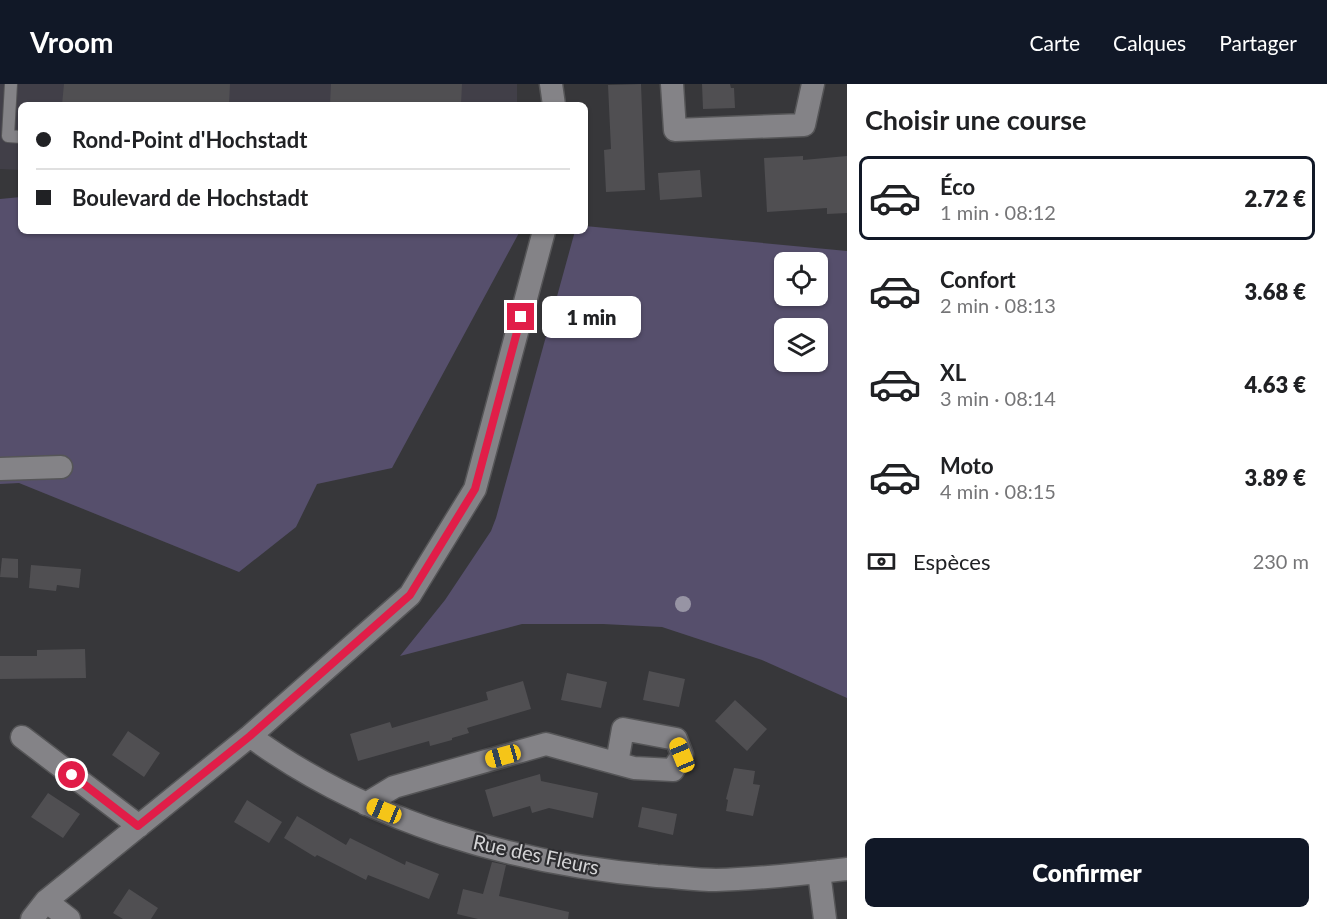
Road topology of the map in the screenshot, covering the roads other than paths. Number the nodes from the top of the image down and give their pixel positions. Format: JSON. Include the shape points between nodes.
{"nodes":[{"id":1,"x":11,"y":84,"type":"edge"},
{"id":2,"x":551,"y":84,"type":"edge"},
{"id":3,"x":672,"y":84,"type":"edge"},
{"id":4,"x":813,"y":84,"type":"edge"},
{"id":5,"x":554,"y":102,"type":"edge"},
{"id":6,"x":4,"y":139,"type":"edge"},
{"id":7,"x":543,"y":234,"type":"edge"},
{"id":8,"x":61,"y":467,"type":"dead end"},
{"id":9,"x":0,"y":469,"type":"edge"},
{"id":10,"x":22,"y":736,"type":"dead end"},
{"id":11,"x":250,"y":736,"type":"junction"},
{"id":12,"x":617,"y":763,"type":"dead end"},
{"id":13,"x":366,"y":804,"type":"junction"},
{"id":14,"x":138,"y":826,"type":"junction"},
{"id":15,"x":847,"y":869,"type":"edge"},
{"id":16,"x":819,"y":872,"type":"junction"},
{"id":17,"x":46,"y":901,"type":"junction"},
{"id":18,"x":32,"y":919,"type":"edge"},
{"id":19,"x":69,"y":919,"type":"edge"},
{"id":20,"x":825,"y":919,"type":"edge"}],
"edges":[{"from":1,"to":6,"type":"lane"},
{"from":2,"to":5,"type":"street"},
{"from":3,"to":4,"type":"street","via":[[675,130],[804,125]]},
{"from":7,"to":11,"type":"street","via":[[475,489],[410,595]]},
{"from":8,"to":9,"type":"street"},
{"from":10,"to":14,"type":"street"},
{"from":11,"to":13,"type":"street","name":"Rue des Fleurs","via":[[279,757]]},
{"from":11,"to":14,"type":"street"},
{"from":12,"to":13,"type":"street","via":[[546,744],[394,788]]},
{"from":13,"to":16,"type":"street","name":"Rue des Fleurs","via":[[418,825],[540,861],[620,873],[714,880]]},
{"from":14,"to":17,"type":"street"},
{"from":15,"to":16,"type":"street","name":"Rue des Fleurs"},
{"from":16,"to":20,"type":"street"},
{"from":17,"to":18,"type":"street"},
{"from":17,"to":19,"type":"street"}]}
